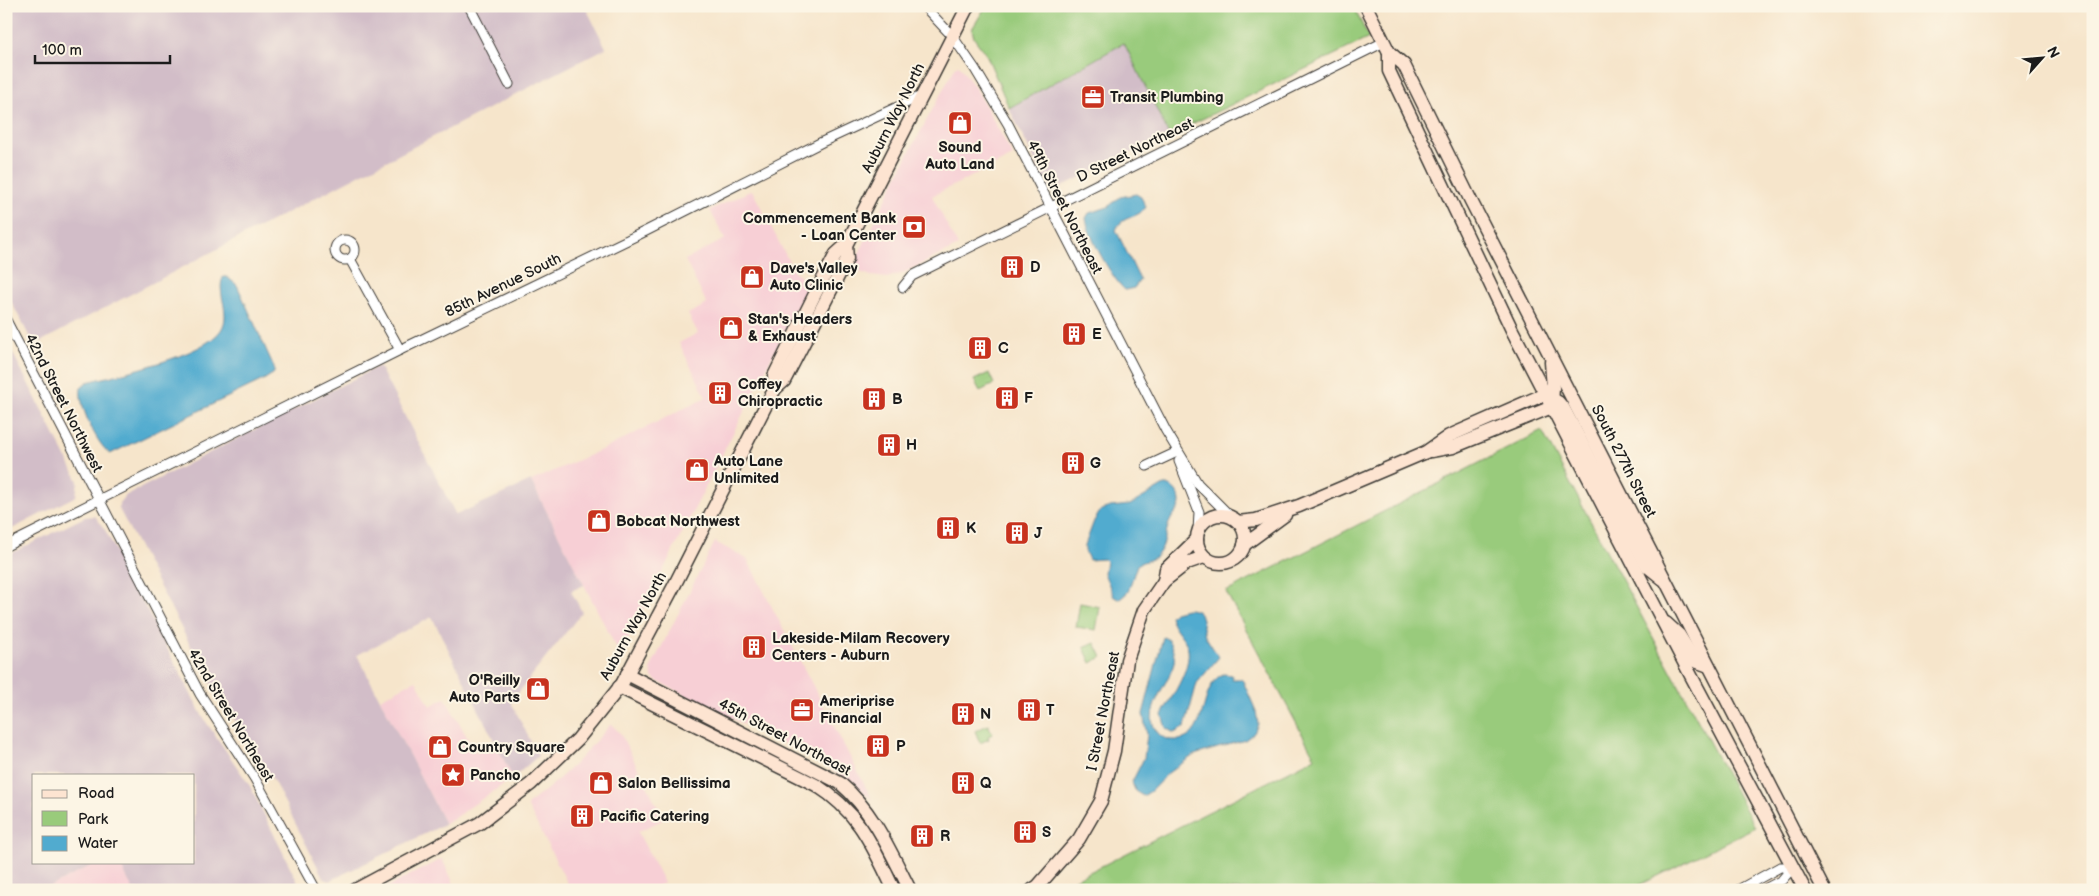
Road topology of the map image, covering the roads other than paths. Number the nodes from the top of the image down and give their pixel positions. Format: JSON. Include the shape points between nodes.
{"nodes":[{"id":1,"x":469,"y":6,"type":"edge"},
{"id":2,"x":924,"y":6,"type":"edge"},
{"id":3,"x":968,"y":6,"type":"edge"},
{"id":4,"x":1366,"y":6,"type":"edge"},
{"id":5,"x":953,"y":37,"type":"junction"},
{"id":6,"x":1386,"y":47,"type":"junction"},
{"id":7,"x":509,"y":84,"type":"dead end"},
{"id":8,"x":922,"y":96,"type":"junction"},
{"id":9,"x":1050,"y":208,"type":"junction"},
{"id":10,"x":846,"y":245,"type":"junction"},
{"id":11,"x":350,"y":260,"type":"dead end"},
{"id":12,"x":904,"y":287,"type":"dead end"},
{"id":13,"x":6,"y":320,"type":"edge"},
{"id":14,"x":1544,"y":341,"type":"junction"},
{"id":15,"x":400,"y":350,"type":"junction"},
{"id":16,"x":776,"y":387,"type":"junction"},
{"id":17,"x":1550,"y":400,"type":"junction"},
{"id":18,"x":1166,"y":431,"type":"junction"},
{"id":19,"x":1175,"y":453,"type":"junction"},
{"id":20,"x":1147,"y":466,"type":"dead end"},
{"id":21,"x":98,"y":500,"type":"junction"},
{"id":22,"x":1299,"y":506,"type":"junction"},
{"id":23,"x":1234,"y":520,"type":"junction"},
{"id":24,"x":1198,"y":535,"type":"junction"},
{"id":25,"x":1244,"y":544,"type":"junction"},
{"id":26,"x":6,"y":546,"type":"edge"},
{"id":27,"x":1204,"y":557,"type":"junction"},
{"id":28,"x":1164,"y":581,"type":"junction"},
{"id":29,"x":1667,"y":582,"type":"junction"},
{"id":30,"x":1660,"y":618,"type":"junction"},
{"id":31,"x":1709,"y":666,"type":"junction"},
{"id":32,"x":627,"y":674,"type":"junction"},
{"id":33,"x":619,"y":687,"type":"junction"},
{"id":34,"x":1747,"y":740,"type":"junction"},
{"id":35,"x":1793,"y":867,"type":"junction"},
{"id":36,"x":316,"y":890,"type":"edge"},
{"id":37,"x":355,"y":890,"type":"edge"},
{"id":38,"x":894,"y":890,"type":"edge"},
{"id":39,"x":910,"y":890,"type":"edge"},
{"id":40,"x":1032,"y":890,"type":"edge"},
{"id":41,"x":1738,"y":890,"type":"edge"},
{"id":42,"x":1763,"y":890,"type":"edge"},
{"id":43,"x":1804,"y":890,"type":"edge"},
{"id":44,"x":1814,"y":890,"type":"edge"},
{"id":45,"x":1824,"y":890,"type":"edge"}],
"edges":[{"from":1,"to":7,"type":"street"},
{"from":2,"to":5,"type":"street","name":"49th Street Northeast"},
{"from":3,"to":5,"type":"main road","name":"Auburn Way North"},
{"from":4,"to":6,"type":"main road","name":"South 277th Street"},
{"from":5,"to":8,"type":"main road","name":"Auburn Way North"},
{"from":5,"to":9,"type":"street","name":"49th Street Northeast","via":[[1008,124]]},
{"from":6,"to":9,"type":"street","name":"D Street Northeast"},
{"from":6,"to":14,"type":"main road","name":"South 277th Street","via":[[1404,65]]},
{"from":6,"to":17,"type":"main road","name":"South 277th Street","via":[[1389,71],[1480,263]]},
{"from":8,"to":10,"type":"main road","name":"Auburn Way North"},
{"from":8,"to":15,"type":"street","name":"85th Avenue South"},
{"from":9,"to":12,"type":"street","name":"D Street Northeast","via":[[912,276]]},
{"from":9,"to":18,"type":"street","name":"49th Street Northeast"},
{"from":10,"to":16,"type":"main road","name":"Auburn Way North","via":[[847,259],[784,381]]},
{"from":10,"to":16,"type":"main road","name":"Auburn Way North","via":[[836,254],[790,343],[774,376]]},
{"from":11,"to":15,"type":"street"},
{"from":13,"to":21,"type":"street","name":"42nd Street Northwest"},
{"from":14,"to":17,"type":"main road","via":[[1553,372]]},
{"from":14,"to":29,"type":"main road","name":"South 277th Street"},
{"from":15,"to":21,"type":"street","name":"85th Avenue South"},
{"from":16,"to":32,"type":"main road","name":"Auburn Way North"},
{"from":17,"to":22,"type":"main road","via":[[1453,447],[1426,452]]},
{"from":17,"to":29,"type":"main road","via":[[1564,409],[1647,566]]},
{"from":17,"to":30,"type":"main road","name":"South 277th Street"},
{"from":18,"to":19,"type":"street","name":"49th Street Northeast"},
{"from":18,"to":23,"type":"street","name":"49th Street Northeast","via":[[1198,484]]},
{"from":19,"to":20,"type":"street"},
{"from":19,"to":24,"type":"street","name":"49th Street Northeast","via":[[1199,512]]},
{"from":21,"to":26,"type":"street","name":"85th Avenue South"},
{"from":21,"to":36,"type":"street","name":"42nd Street Northeast","via":[[200,694],[255,779]]},
{"from":22,"to":23,"type":"main road","via":[[1256,520]]},
{"from":22,"to":25,"type":"main road"},
{"from":23,"to":24,"type":"main road","via":[[1215,516],[1202,524]]},
{"from":23,"to":25,"type":"main road","via":[[1242,529]]},
{"from":24,"to":27,"type":"main road","via":[[1198,546]]},
{"from":24,"to":28,"type":"main road","name":"I Street Northeast","via":[[1166,569]]},
{"from":25,"to":27,"type":"main road","via":[[1241,552],[1229,562],[1214,562]]},
{"from":27,"to":28,"type":"main road","name":"I Street Northeast","via":[[1187,563]]},
{"from":28,"to":40,"type":"main road","name":"I Street Northeast","via":[[1144,610],[1127,660],[1114,751],[1101,800],[1078,839]]},
{"from":29,"to":31,"type":"main road","name":"South 277th Street"},
{"from":30,"to":31,"type":"main road","via":[[1679,635],[1695,661]]},
{"from":30,"to":35,"type":"main road","name":"South 277th Street"},
{"from":31,"to":34,"type":"main road","name":"South 277th Street"},
{"from":32,"to":33,"type":"main road","name":"Auburn Way North"},
{"from":32,"to":39,"type":"main road","name":"45th Street Northeast","via":[[840,783],[875,822]]},
{"from":33,"to":37,"type":"main road","name":"Auburn Way North","via":[[578,739],[531,784],[480,822]]},
{"from":33,"to":38,"type":"main road","name":"45th Street Northeast","via":[[816,785],[838,800],[867,836]]},
{"from":34,"to":35,"type":"main road","via":[[1750,764],[1785,832],[1792,851]]},
{"from":34,"to":45,"type":"main road","name":"South 277th Street"},
{"from":35,"to":41,"type":"street","via":[[1780,868]]},
{"from":35,"to":42,"type":"street","via":[[1782,880]]},
{"from":35,"to":43,"type":"main road","name":"South 277th Street"},
{"from":35,"to":44,"type":"main road"}]}
